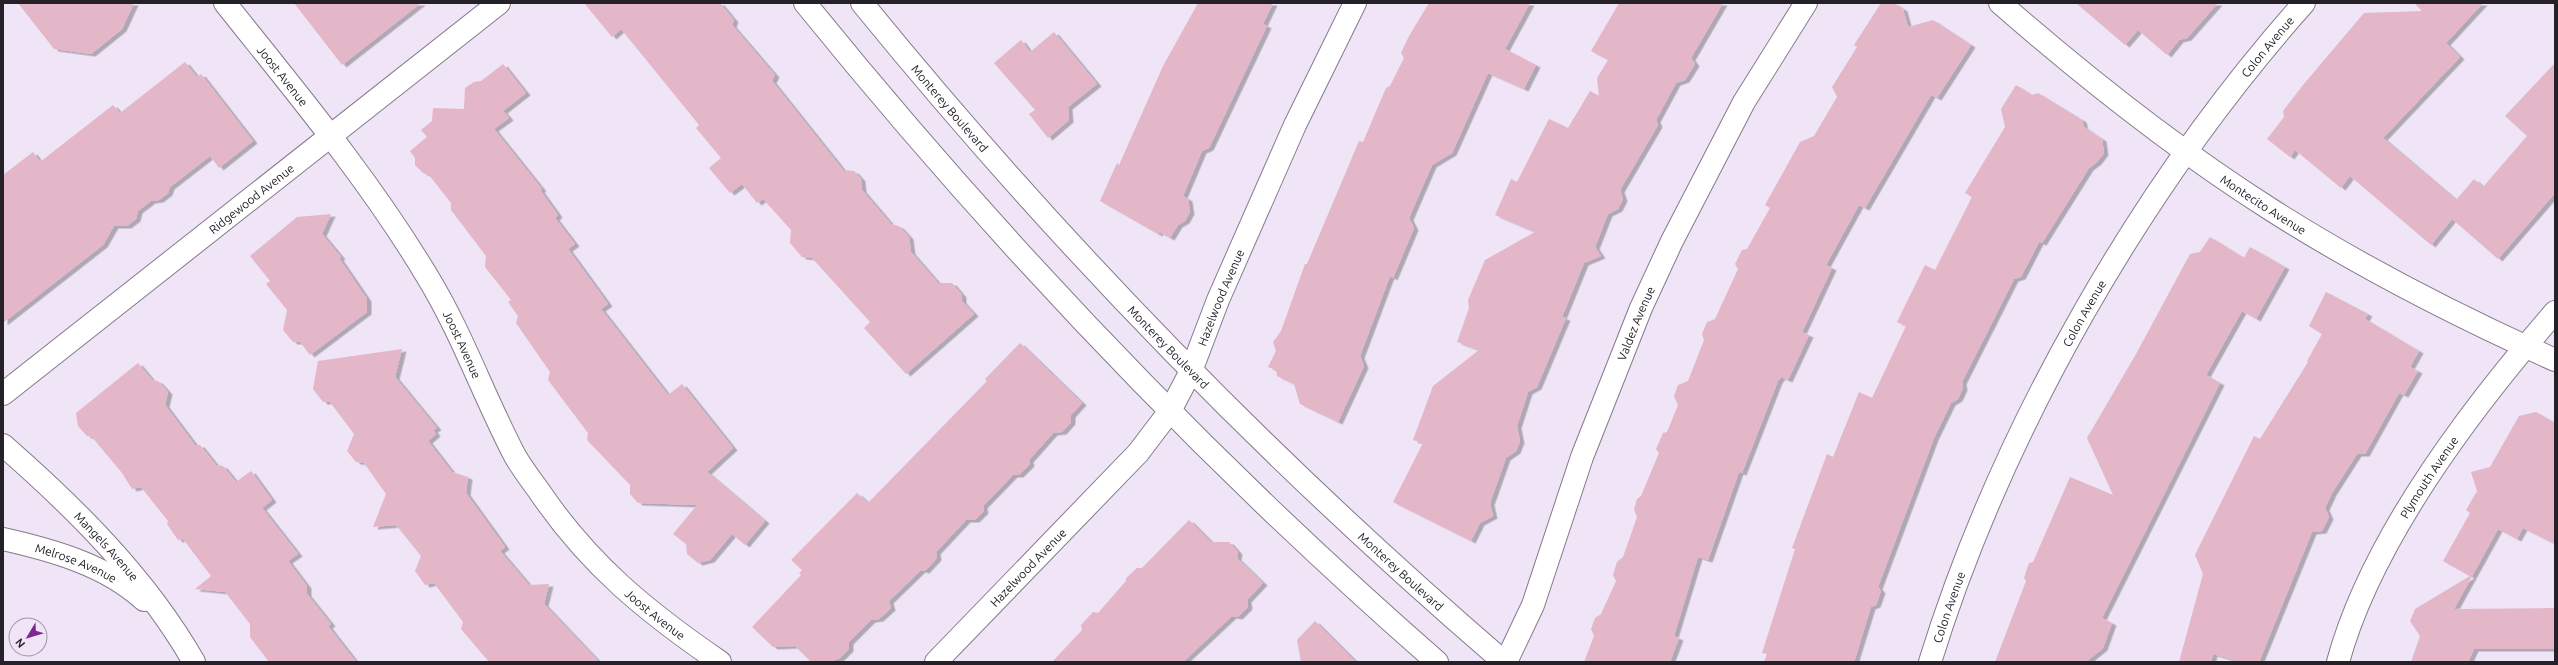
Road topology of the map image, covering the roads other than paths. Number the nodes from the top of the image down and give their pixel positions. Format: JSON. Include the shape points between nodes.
{"nodes":[{"id":1,"x":225,"y":3,"type":"edge"},
{"id":2,"x":499,"y":3,"type":"edge"},
{"id":3,"x":805,"y":3,"type":"edge"},
{"id":4,"x":862,"y":3,"type":"edge"},
{"id":5,"x":1355,"y":3,"type":"edge"},
{"id":6,"x":1806,"y":3,"type":"edge"},
{"id":7,"x":2000,"y":3,"type":"edge"},
{"id":8,"x":2304,"y":3,"type":"edge"},
{"id":9,"x":330,"y":136,"type":"junction"},
{"id":10,"x":2186,"y":152,"type":"junction"},
{"id":11,"x":2555,"y":312,"type":"edge"},
{"id":12,"x":2525,"y":347,"type":"junction"},
{"id":13,"x":2555,"y":360,"type":"edge"},
{"id":14,"x":1191,"y":371,"type":"junction"},
{"id":15,"x":3,"y":394,"type":"edge"},
{"id":16,"x":1170,"y":411,"type":"junction"},
{"id":17,"x":3,"y":445,"type":"edge"},
{"id":18,"x":3,"y":539,"type":"edge"},
{"id":19,"x":177,"y":633,"type":"junction"},
{"id":20,"x":193,"y":662,"type":"edge"},
{"id":21,"x":720,"y":662,"type":"edge"},
{"id":22,"x":936,"y":662,"type":"edge"},
{"id":23,"x":1437,"y":662,"type":"edge"},
{"id":24,"x":1505,"y":662,"type":"edge"},
{"id":25,"x":1930,"y":662,"type":"edge"},
{"id":26,"x":2338,"y":662,"type":"edge"}],
"edges":[{"from":1,"to":9,"type":"street","name":"Joost Avenue"},
{"from":2,"to":9,"type":"street","name":"Ridgewood Avenue"},
{"from":3,"to":16,"type":"street","via":[[906,125],[1010,244]]},
{"from":4,"to":14,"type":"street","name":"Monterey Boulevard","via":[[1038,209]]},
{"from":5,"to":14,"type":"street","name":"Hazelwood Avenue","via":[[1289,139],[1218,300]]},
{"from":6,"to":24,"type":"street","name":"Valdez Avenue","via":[[1744,102],[1644,301],[1582,457],[1533,605]]},
{"from":7,"to":10,"type":"street","name":"Montecito Avenue","via":[[2067,61]]},
{"from":8,"to":10,"type":"street","name":"Colon Avenue"},
{"from":9,"to":15,"type":"street","name":"Ridgewood Avenue"},
{"from":9,"to":21,"type":"street","name":"Joost Avenue","via":[[427,276],[461,338],[516,458],[550,507],[585,552],[632,597]]},
{"from":10,"to":12,"type":"street","name":"Montecito Avenue","via":[[2271,209],[2356,259]]},
{"from":10,"to":25,"type":"street","name":"Colon Avenue","via":[[2095,295],[2023,429],[1988,506]]},
{"from":11,"to":12,"type":"street","name":"Plymouth Avenue"},
{"from":12,"to":13,"type":"street","name":"Montecito Avenue"},
{"from":12,"to":26,"type":"street","name":"Plymouth Avenue","via":[[2476,408],[2404,516],[2370,578]]},
{"from":14,"to":16,"type":"street","name":"Hazelwood Avenue"},
{"from":14,"to":24,"type":"street","name":"Monterey Boulevard","via":[[1390,562]]},
{"from":16,"to":22,"type":"street","name":"Hazelwood Avenue","via":[[1138,453]]},
{"from":16,"to":23,"type":"street"},
{"from":17,"to":19,"type":"street","name":"Mangels Avenue","via":[[91,528],[136,579]]},
{"from":18,"to":19,"type":"street","name":"Melrose Avenue","via":[[44,548],[96,568],[140,597]]},
{"from":19,"to":20,"type":"street","name":"Mangels Avenue"}]}
